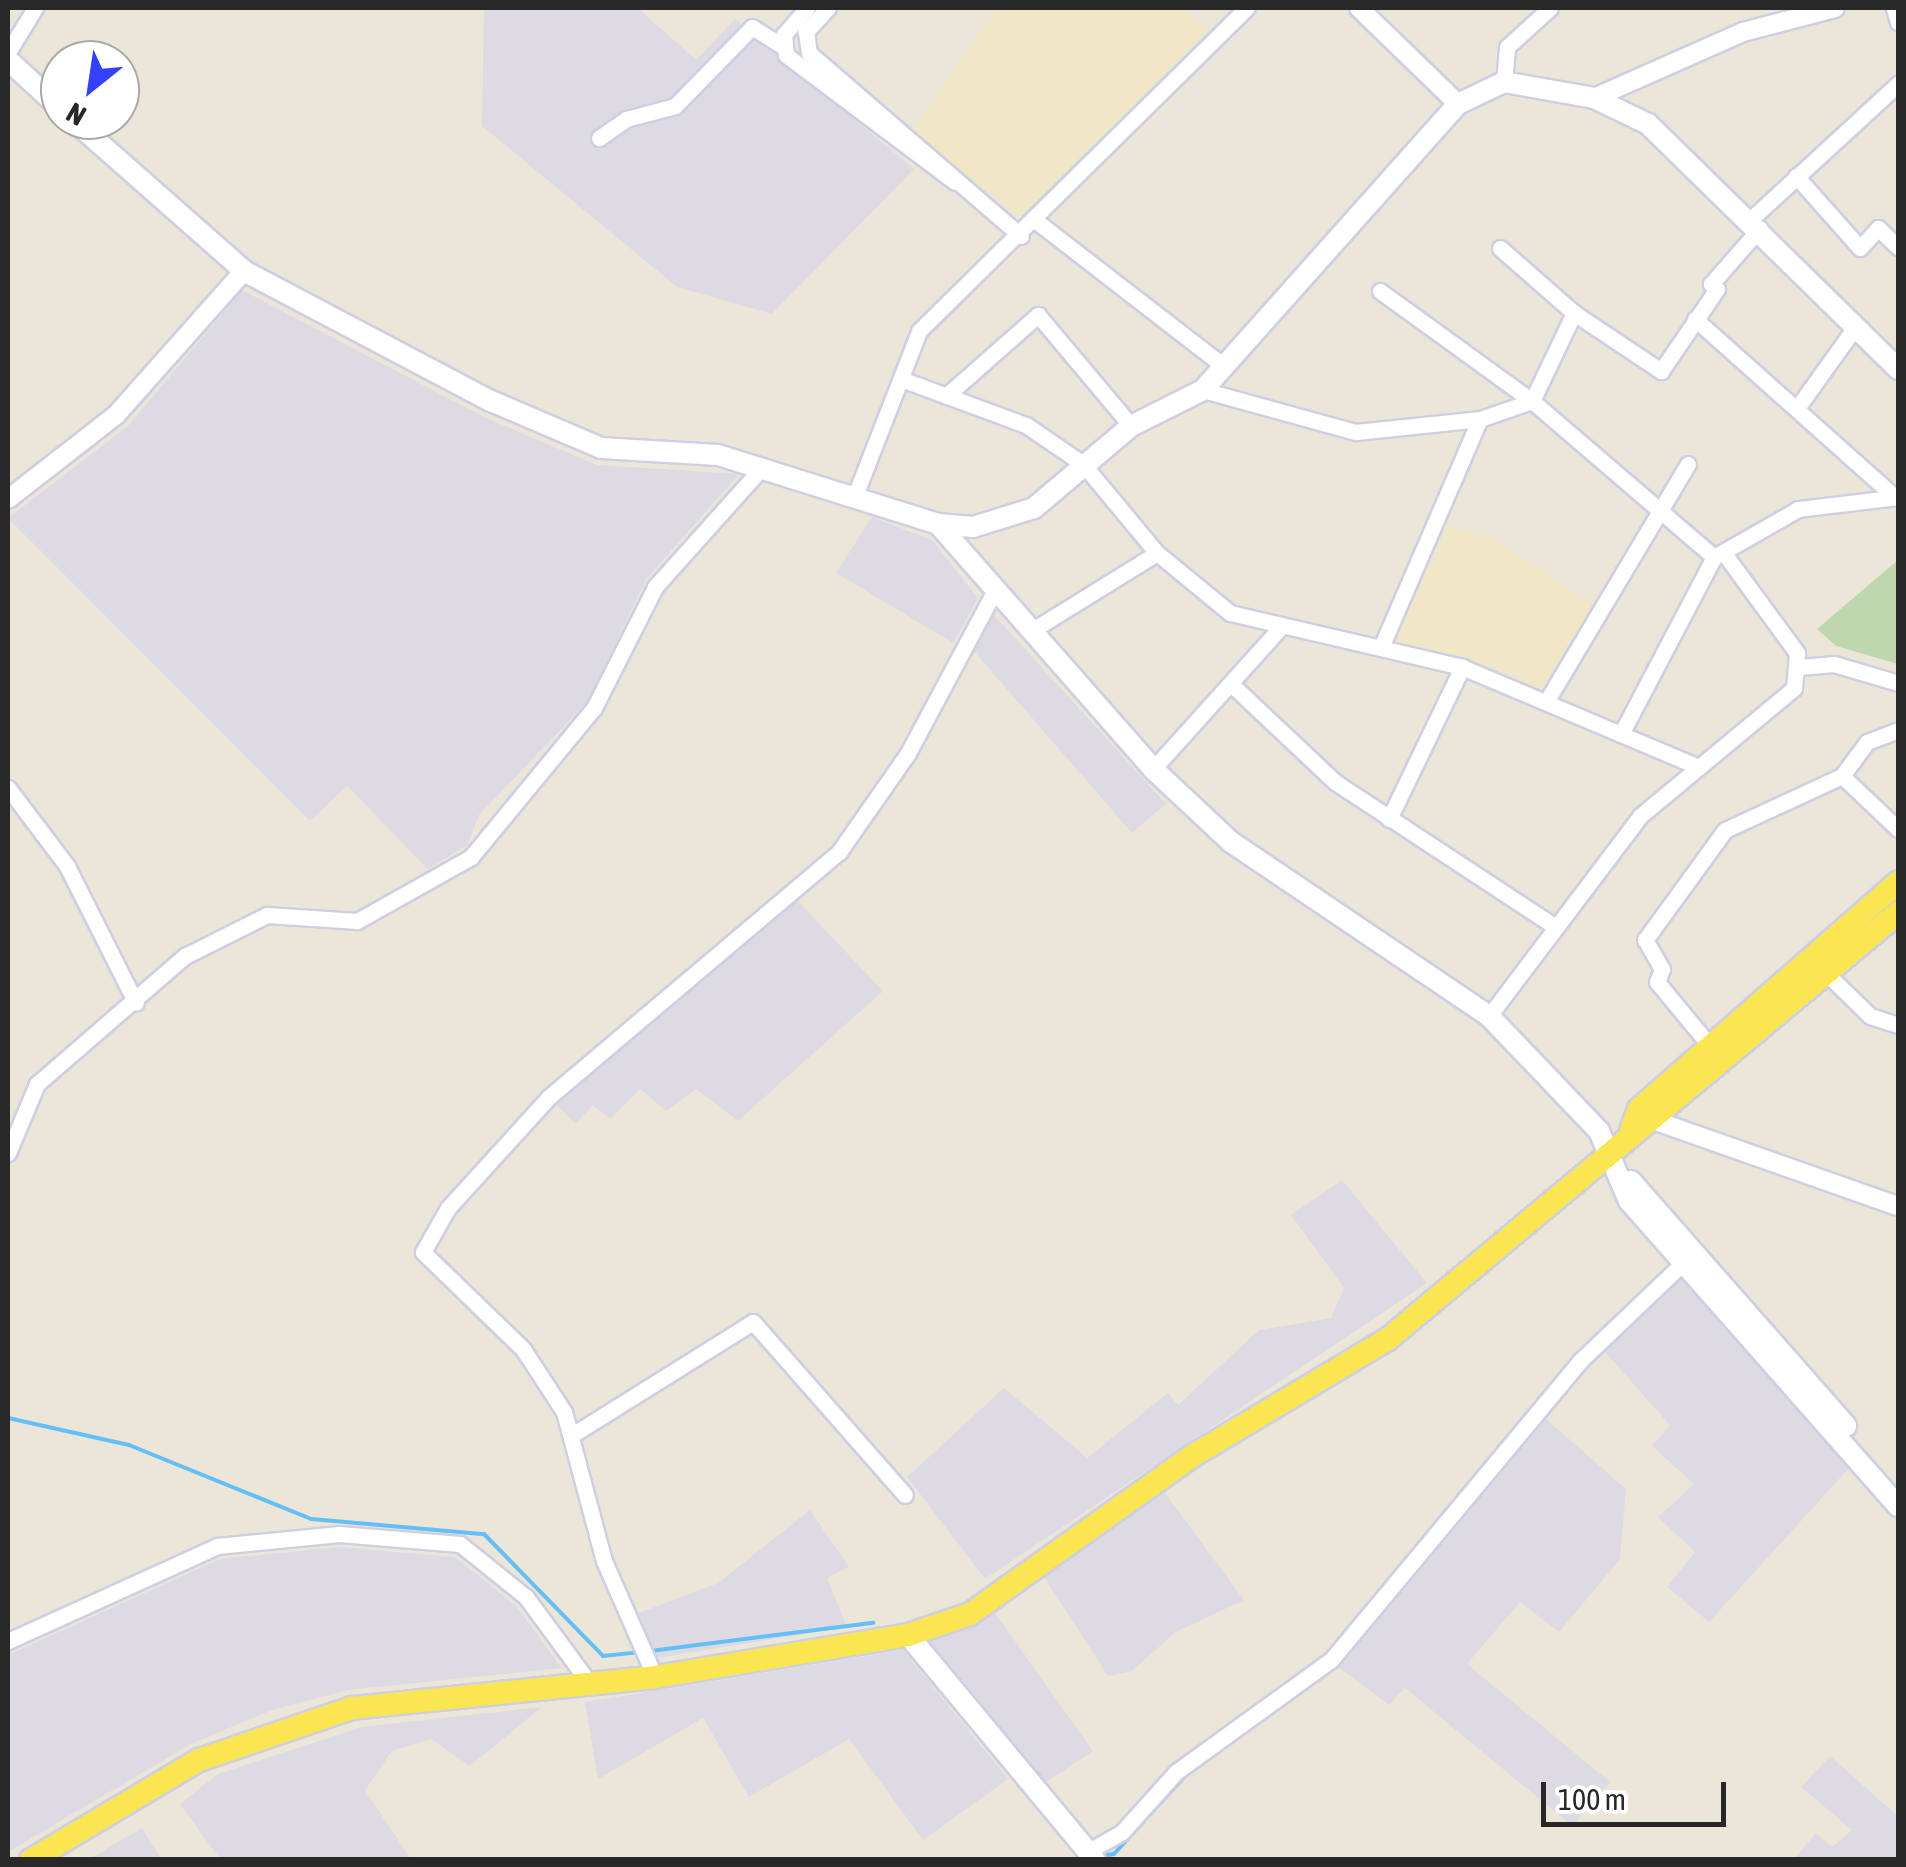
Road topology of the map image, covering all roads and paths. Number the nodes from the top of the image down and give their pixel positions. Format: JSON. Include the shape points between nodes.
{"nodes":[{"id":1,"x":35,"y":8,"type":"edge"},
{"id":2,"x":807,"y":8,"type":"edge"},
{"id":3,"x":828,"y":8,"type":"edge"},
{"id":4,"x":1247,"y":8,"type":"edge"},
{"id":5,"x":1359,"y":8,"type":"edge"},
{"id":6,"x":1523,"y":8,"type":"edge"},
{"id":7,"x":1550,"y":8,"type":"edge"},
{"id":8,"x":1831,"y":8,"type":"edge"},
{"id":9,"x":1894,"y":8,"type":"edge"},
{"id":10,"x":1535,"y":20,"type":"junction"},
{"id":11,"x":1898,"y":22,"type":"edge"},
{"id":12,"x":782,"y":46,"type":"junction"},
{"id":13,"x":8,"y":56,"type":"edge"},
{"id":14,"x":1504,"y":82,"type":"junction"},
{"id":15,"x":1898,"y":84,"type":"edge"},
{"id":16,"x":40,"y":88,"type":"edge"},
{"id":17,"x":1594,"y":98,"type":"junction"},
{"id":18,"x":1458,"y":104,"type":"junction"},
{"id":19,"x":599,"y":138,"type":"dead end"},
{"id":20,"x":97,"y":140,"type":"edge"},
{"id":21,"x":1796,"y":176,"type":"junction"},
{"id":22,"x":955,"y":182,"type":"junction"},
{"id":23,"x":1036,"y":221,"type":"junction"},
{"id":24,"x":1756,"y":224,"type":"junction"},
{"id":25,"x":1021,"y":236,"type":"junction"},
{"id":26,"x":1898,"y":247,"type":"edge"},
{"id":27,"x":1500,"y":248,"type":"dead end"},
{"id":28,"x":244,"y":271,"type":"junction"},
{"id":29,"x":1380,"y":290,"type":"dead end"},
{"id":30,"x":1574,"y":313,"type":"junction"},
{"id":31,"x":1695,"y":319,"type":"junction"},
{"id":32,"x":1856,"y":326,"type":"junction"},
{"id":33,"x":1225,"y":367,"type":"junction"},
{"id":34,"x":1898,"y":368,"type":"edge"},
{"id":35,"x":901,"y":379,"type":"junction"},
{"id":36,"x":1203,"y":390,"type":"junction"},
{"id":37,"x":946,"y":396,"type":"junction"},
{"id":38,"x":1532,"y":401,"type":"junction"},
{"id":39,"x":1797,"y":408,"type":"junction"},
{"id":40,"x":1480,"y":419,"type":"junction"},
{"id":41,"x":1132,"y":426,"type":"junction"},
{"id":42,"x":1083,"y":464,"type":"junction"},
{"id":43,"x":1688,"y":464,"type":"dead end"},
{"id":44,"x":764,"y":466,"type":"junction"},
{"id":45,"x":856,"y":494,"type":"junction"},
{"id":46,"x":1897,"y":497,"type":"edge"},
{"id":47,"x":8,"y":498,"type":"edge"},
{"id":48,"x":1656,"y":512,"type":"junction"},
{"id":49,"x":938,"y":524,"type":"junction"},
{"id":50,"x":1157,"y":553,"type":"junction"},
{"id":51,"x":1718,"y":554,"type":"junction"},
{"id":52,"x":995,"y":590,"type":"junction"},
{"id":53,"x":1280,"y":628,"type":"junction"},
{"id":54,"x":1031,"y":631,"type":"junction"},
{"id":55,"x":1382,"y":645,"type":"junction"},
{"id":56,"x":1462,"y":667,"type":"junction"},
{"id":57,"x":1800,"y":668,"type":"junction"},
{"id":58,"x":1898,"y":683,"type":"edge"},
{"id":59,"x":1231,"y":684,"type":"junction"},
{"id":60,"x":1546,"y":702,"type":"junction"},
{"id":61,"x":1898,"y":730,"type":"edge"},
{"id":62,"x":1621,"y":734,"type":"junction"},
{"id":63,"x":1699,"y":767,"type":"junction"},
{"id":64,"x":1153,"y":768,"type":"junction"},
{"id":65,"x":1842,"y":776,"type":"junction"},
{"id":66,"x":8,"y":788,"type":"edge"},
{"id":67,"x":1389,"y":819,"type":"junction"},
{"id":68,"x":1898,"y":828,"type":"edge"},
{"id":69,"x":1898,"y":882,"type":"edge"},
{"id":70,"x":1898,"y":912,"type":"edge"},
{"id":71,"x":1556,"y":928,"type":"junction"},
{"id":72,"x":1827,"y":974,"type":"junction"},
{"id":73,"x":136,"y":1003,"type":"junction"},
{"id":74,"x":1489,"y":1016,"type":"junction"},
{"id":75,"x":1898,"y":1025,"type":"edge"},
{"id":76,"x":1710,"y":1046,"type":"junction"},
{"id":77,"x":1656,"y":1122,"type":"junction"},
{"id":78,"x":1631,"y":1130,"type":"junction"},
{"id":79,"x":1607,"y":1152,"type":"junction"},
{"id":80,"x":8,"y":1153,"type":"edge"},
{"id":81,"x":1898,"y":1206,"type":"edge"},
{"id":82,"x":1683,"y":1263,"type":"junction"},
{"id":83,"x":572,"y":1435,"type":"junction"},
{"id":84,"x":1898,"y":1488,"type":"edge"},
{"id":85,"x":905,"y":1495,"type":"dead end"},
{"id":86,"x":1898,"y":1506,"type":"edge"},
{"id":87,"x":908,"y":1635,"type":"junction"},
{"id":88,"x":8,"y":1641,"type":"edge"},
{"id":89,"x":656,"y":1677,"type":"junction"},
{"id":90,"x":590,"y":1684,"type":"junction"},
{"id":91,"x":1091,"y":1856,"type":"edge"},
{"id":92,"x":31,"y":1860,"type":"edge"}],
"edges":[{"from":1,"to":13,"type":"street"},
{"from":2,"to":12,"type":"street"},
{"from":3,"to":22,"type":"street","via":[[806,32],[809,53],[950,168]]},
{"from":4,"to":23,"type":"street"},
{"from":5,"to":18,"type":"street"},
{"from":6,"to":10,"type":"street"},
{"from":7,"to":10,"type":"street"},
{"from":8,"to":17,"type":"street","via":[[1743,32]]},
{"from":9,"to":11,"type":"street"},
{"from":10,"to":14,"type":"street","via":[[1507,47]]},
{"from":12,"to":19,"type":"street","via":[[752,28],[675,106],[626,118]]},
{"from":12,"to":22,"type":"street","via":[[939,179]]},
{"from":13,"to":16,"type":"main road"},
{"from":14,"to":17,"type":"main road"},
{"from":14,"to":18,"type":"main road"},
{"from":15,"to":21,"type":"street"},
{"from":17,"to":24,"type":"main road","via":[[1648,124]]},
{"from":18,"to":33,"type":"main road"},
{"from":20,"to":28,"type":"main road"},
{"from":21,"to":24,"type":"street"},
{"from":21,"to":26,"type":"street","via":[[1860,248],[1878,228]]},
{"from":22,"to":25,"type":"street"},
{"from":23,"to":25,"type":"street"},
{"from":23,"to":33,"type":"street"},
{"from":24,"to":31,"type":"street","via":[[1711,284],[1717,288]]},
{"from":24,"to":32,"type":"main road"},
{"from":25,"to":35,"type":"street","via":[[920,331]]},
{"from":27,"to":30,"type":"street"},
{"from":28,"to":44,"type":"main road","via":[[491,401],[601,448]]},
{"from":28,"to":47,"type":"street","via":[[116,415]]},
{"from":29,"to":38,"type":"street"},
{"from":30,"to":31,"type":"street","via":[[1661,371]]},
{"from":30,"to":38,"type":"street"},
{"from":31,"to":39,"type":"street"},
{"from":32,"to":34,"type":"main road"},
{"from":32,"to":39,"type":"street"},
{"from":33,"to":36,"type":"main road"},
{"from":35,"to":37,"type":"street"},
{"from":35,"to":45,"type":"street"},
{"from":36,"to":40,"type":"street","via":[[1356,432]]},
{"from":36,"to":41,"type":"main road"},
{"from":37,"to":41,"type":"street","via":[[1038,315]]},
{"from":37,"to":42,"type":"street","via":[[1026,425]]},
{"from":38,"to":40,"type":"street"},
{"from":38,"to":48,"type":"street"},
{"from":39,"to":46,"type":"street"},
{"from":40,"to":55,"type":"street"},
{"from":41,"to":42,"type":"main road"},
{"from":42,"to":49,"type":"main road","via":[[1034,508],[973,527]]},
{"from":42,"to":50,"type":"street"},
{"from":43,"to":48,"type":"street"},
{"from":44,"to":45,"type":"main road"},
{"from":44,"to":73,"type":"street","via":[[655,586],[594,708],[471,856],[357,921],[267,915],[186,956]]},
{"from":45,"to":49,"type":"main road"},
{"from":46,"to":51,"type":"street","via":[[1798,509]]},
{"from":48,"to":51,"type":"street"},
{"from":48,"to":60,"type":"street"},
{"from":49,"to":52,"type":"main road"},
{"from":50,"to":53,"type":"street","via":[[1200,596]]},
{"from":50,"to":54,"type":"street"},
{"from":51,"to":57,"type":"street"},
{"from":51,"to":62,"type":"street"},
{"from":52,"to":54,"type":"main road"},
{"from":52,"to":83,"type":"street","via":[[908,752],[840,852],[550,1097],[448,1208],[424,1252],[523,1349]]},
{"from":53,"to":55,"type":"street"},
{"from":53,"to":59,"type":"street"},
{"from":54,"to":64,"type":"main road"},
{"from":55,"to":56,"type":"street"},
{"from":56,"to":60,"type":"street"},
{"from":56,"to":67,"type":"street"},
{"from":57,"to":58,"type":"street","via":[[1834,664]]},
{"from":57,"to":63,"type":"street","via":[[1794,688]]},
{"from":59,"to":64,"type":"street"},
{"from":59,"to":67,"type":"street","via":[[1335,782]]},
{"from":60,"to":62,"type":"street"},
{"from":61,"to":65,"type":"street","via":[[1867,742]]},
{"from":62,"to":63,"type":"street"},
{"from":63,"to":71,"type":"street","via":[[1640,816]]},
{"from":64,"to":74,"type":"main road","via":[[1232,842]]},
{"from":65,"to":68,"type":"street"},
{"from":65,"to":76,"type":"street","via":[[1726,830],[1645,940],[1662,969],[1657,982]]},
{"from":66,"to":73,"type":"street","via":[[67,866]]},
{"from":67,"to":71,"type":"street"},
{"from":69,"to":76,"type":"main road"},
{"from":70,"to":72,"type":"main road"},
{"from":71,"to":74,"type":"street"},
{"from":72,"to":75,"type":"street","via":[[1870,1016]]},
{"from":72,"to":77,"type":"main road"},
{"from":73,"to":80,"type":"street","via":[[37,1084]]},
{"from":74,"to":79,"type":"main road","via":[[1599,1131]]},
{"from":76,"to":78,"type":"main road","via":[[1639,1109]]},
{"from":77,"to":78,"type":"main road"},
{"from":77,"to":81,"type":"street"},
{"from":78,"to":79,"type":"main road"},
{"from":79,"to":82,"type":"main road","via":[[1629,1201]]},
{"from":79,"to":84,"type":"main road"},
{"from":79,"to":87,"type":"main road","via":[[1388,1338],[1194,1455],[970,1614]]},
{"from":82,"to":86,"type":"main road"},
{"from":82,"to":91,"type":"street","via":[[1580,1360],[1331,1660],[1176,1772]]},
{"from":83,"to":85,"type":"street","via":[[753,1322]]},
{"from":83,"to":89,"type":"street","via":[[604,1561]]},
{"from":87,"to":89,"type":"main road"},
{"from":87,"to":91,"type":"main road"},
{"from":88,"to":90,"type":"street","via":[[216,1546],[339,1534],[460,1544],[526,1597]]},
{"from":89,"to":90,"type":"main road"},
{"from":90,"to":92,"type":"main road","via":[[352,1708],[278,1728],[200,1760]]}]}
